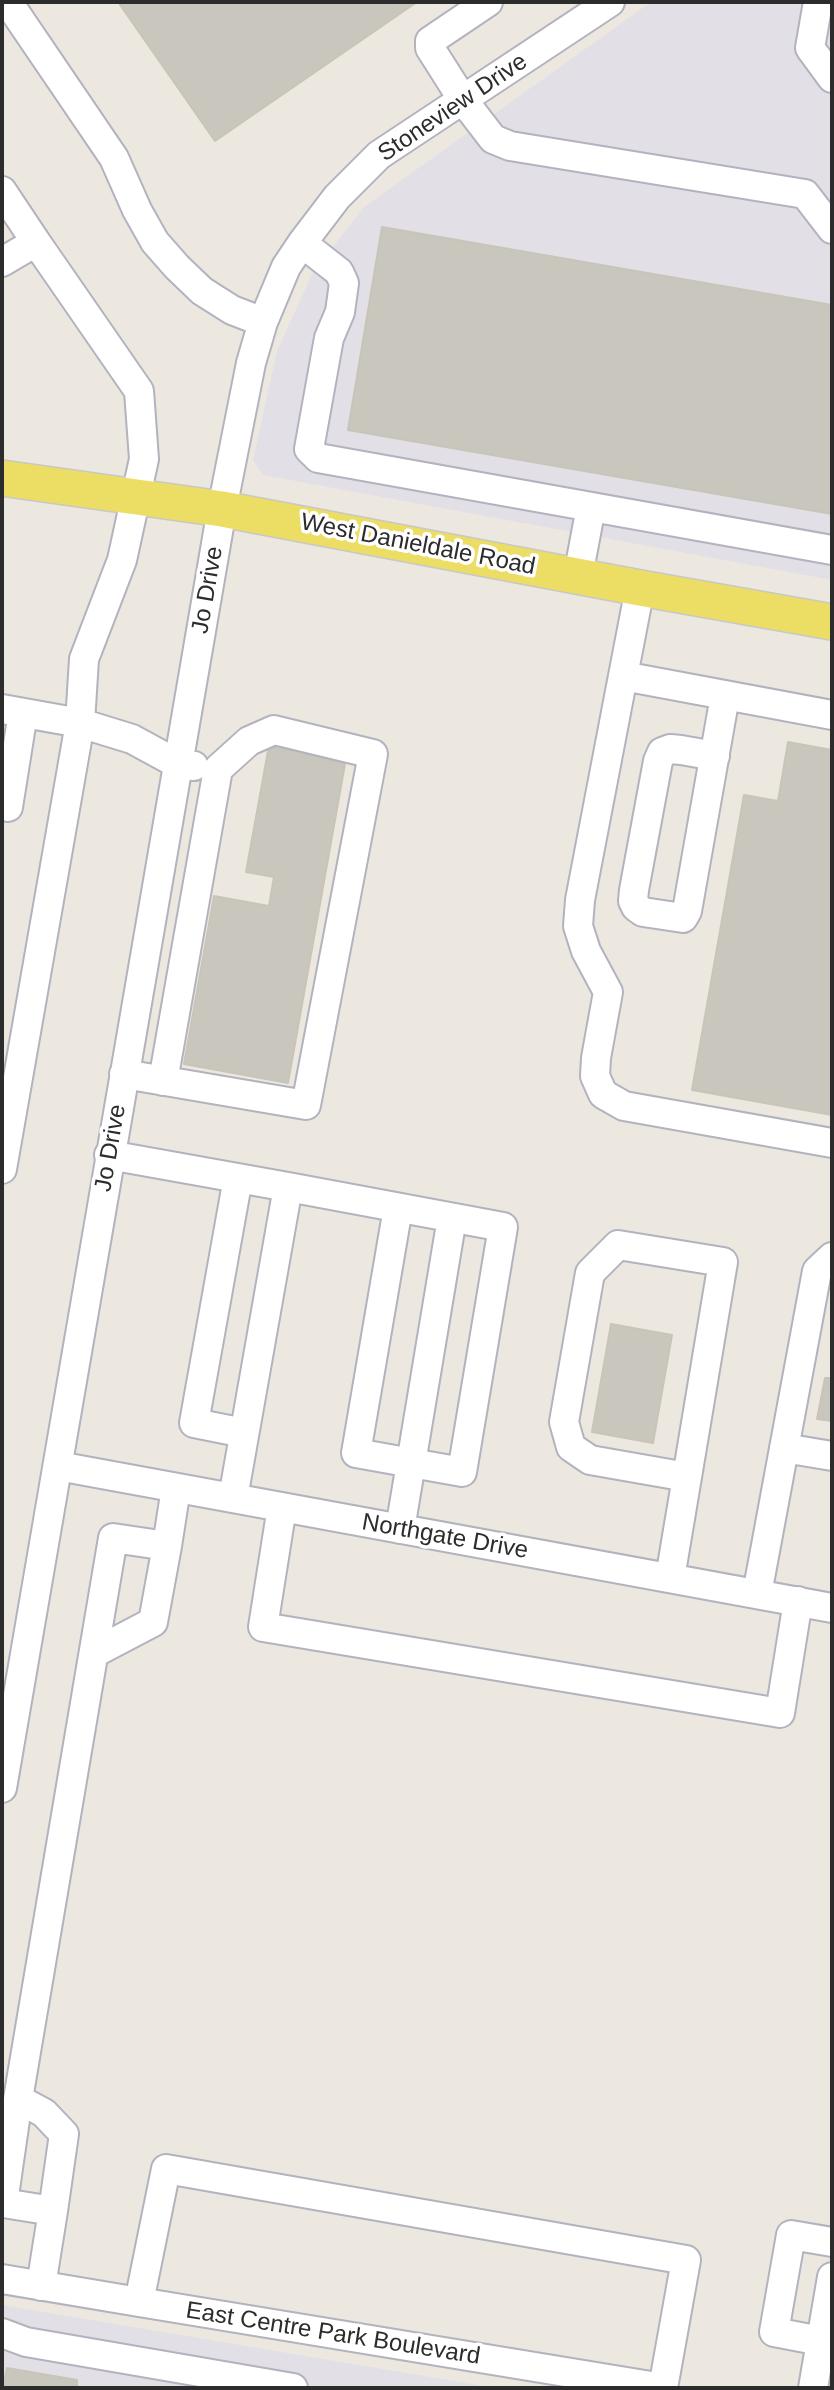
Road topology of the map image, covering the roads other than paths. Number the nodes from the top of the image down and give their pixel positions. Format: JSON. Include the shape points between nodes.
{"nodes":[{"id":1,"x":8,"y":2,"type":"edge"},
{"id":2,"x":488,"y":2,"type":"edge"},
{"id":3,"x":610,"y":2,"type":"edge"},
{"id":4,"x":818,"y":2,"type":"edge"},
{"id":5,"x":832,"y":78,"type":"edge"},
{"id":6,"x":463,"y":100,"type":"junction"},
{"id":7,"x":2,"y":191,"type":"edge"},
{"id":8,"x":832,"y":229,"type":"edge"},
{"id":9,"x":36,"y":242,"type":"junction"},
{"id":10,"x":302,"y":243,"type":"junction"},
{"id":11,"x":2,"y":262,"type":"edge"},
{"id":12,"x":263,"y":322,"type":"junction"},
{"id":13,"x":2,"y":478,"type":"edge"},
{"id":14,"x":134,"y":497,"type":"junction"},
{"id":15,"x":590,"y":507,"type":"junction"},
{"id":16,"x":222,"y":509,"type":"junction"},
{"id":17,"x":832,"y":550,"type":"edge"},
{"id":18,"x":578,"y":576,"type":"junction"},
{"id":19,"x":640,"y":588,"type":"junction"},
{"id":20,"x":832,"y":622,"type":"edge"},
{"id":21,"x":623,"y":676,"type":"junction"},
{"id":22,"x":725,"y":696,"type":"junction"},
{"id":23,"x":12,"y":711,"type":"edge"},
{"id":24,"x":832,"y":715,"type":"edge"},
{"id":25,"x":80,"y":723,"type":"junction"},
{"id":26,"x":715,"y":756,"type":"junction"},
{"id":27,"x":178,"y":764,"type":"junction"},
{"id":28,"x":218,"y":769,"type":"junction"},
{"id":29,"x":8,"y":807,"type":"dead end"},
{"id":30,"x":158,"y":876,"type":"junction"},
{"id":31,"x":198,"y":883,"type":"junction"},
{"id":32,"x":124,"y":1074,"type":"junction"},
{"id":33,"x":163,"y":1081,"type":"junction"},
{"id":34,"x":832,"y":1143,"type":"edge"},
{"id":35,"x":109,"y":1155,"type":"junction"},
{"id":36,"x":2,"y":1169,"type":"edge"},
{"id":37,"x":238,"y":1178,"type":"junction"},
{"id":38,"x":288,"y":1187,"type":"junction"},
{"id":39,"x":398,"y":1208,"type":"junction"},
{"id":40,"x":452,"y":1218,"type":"junction"},
{"id":41,"x":832,"y":1256,"type":"edge"},
{"id":42,"x":244,"y":1433,"type":"junction"},
{"id":43,"x":784,"y":1448,"type":"junction"},
{"id":44,"x":832,"y":1456,"type":"edge"},
{"id":45,"x":412,"y":1463,"type":"junction"},
{"id":46,"x":58,"y":1466,"type":"junction"},
{"id":47,"x":687,"y":1477,"type":"junction"},
{"id":48,"x":176,"y":1488,"type":"junction"},
{"id":49,"x":233,"y":1498,"type":"junction"},
{"id":50,"x":282,"y":1507,"type":"junction"},
{"id":51,"x":400,"y":1529,"type":"junction"},
{"id":52,"x":167,"y":1546,"type":"junction"},
{"id":53,"x":670,"y":1578,"type":"junction"},
{"id":54,"x":757,"y":1594,"type":"junction"},
{"id":55,"x":798,"y":1601,"type":"junction"},
{"id":56,"x":832,"y":1608,"type":"edge"},
{"id":57,"x":94,"y":1654,"type":"junction"},
{"id":58,"x":7,"y":1728,"type":"edge"},
{"id":59,"x":2,"y":1788,"type":"edge"},
{"id":60,"x":18,"y":2099,"type":"junction"},
{"id":61,"x":53,"y":2211,"type":"junction"},
{"id":62,"x":832,"y":2242,"type":"edge"},
{"id":63,"x":832,"y":2277,"type":"edge"},
{"id":64,"x":2,"y":2279,"type":"edge"},
{"id":65,"x":41,"y":2286,"type":"junction"},
{"id":66,"x":139,"y":2302,"type":"junction"},
{"id":67,"x":2,"y":2333,"type":"edge"},
{"id":68,"x":821,"y":2341,"type":"junction"},
{"id":69,"x":559,"y":2380,"type":"edge"},
{"id":70,"x":293,"y":2388,"type":"edge"},
{"id":71,"x":663,"y":2388,"type":"edge"},
{"id":72,"x":813,"y":2388,"type":"edge"}],
"edges":[{"from":1,"to":12,"type":"street","via":[[114,158],[155,242],[202,291]]},
{"from":2,"to":6,"type":"street","via":[[430,41]]},
{"from":3,"to":6,"type":"street","name":"Stoneview Drive"},
{"from":4,"to":5,"type":"street","via":[[810,48]]},
{"from":6,"to":8,"type":"street","via":[[492,139],[805,194]]},
{"from":6,"to":10,"type":"street","name":"Stoneview Drive","via":[[379,155],[337,197]]},
{"from":7,"to":9,"type":"street"},
{"from":9,"to":11,"type":"street"},
{"from":9,"to":14,"type":"street","via":[[139,391],[144,459]]},
{"from":10,"to":12,"type":"street","name":"Stoneview Drive","via":[[286,267]]},
{"from":10,"to":15,"type":"street","via":[[339,272],[344,283],[309,449],[318,458]]},
{"from":12,"to":16,"type":"street","name":"Stoneview Drive"},
{"from":13,"to":14,"type":"main road","name":"West Danieldale Road"},
{"from":14,"to":16,"type":"main road","name":"West Danieldale Road"},
{"from":14,"to":25,"type":"street","via":[[122,560],[84,659]]},
{"from":15,"to":17,"type":"street"},
{"from":15,"to":18,"type":"street"},
{"from":16,"to":18,"type":"main road","name":"West Danieldale Road"},
{"from":16,"to":27,"type":"street","name":"Jo Drive"},
{"from":18,"to":19,"type":"main road","name":"West Danieldale Road"},
{"from":19,"to":20,"type":"main road","name":"West Danieldale Road"},
{"from":19,"to":21,"type":"street"},
{"from":21,"to":22,"type":"street"},
{"from":21,"to":34,"type":"street","via":[[578,926],[608,992],[595,1076],[603,1094],[624,1106]]},
{"from":22,"to":24,"type":"street"},
{"from":22,"to":26,"type":"street"},
{"from":23,"to":25,"type":"street"},
{"from":23,"to":29,"type":"street"},
{"from":25,"to":27,"type":"street","via":[[132,738]]},
{"from":25,"to":36,"type":"street"},
{"from":26,"to":26,"type":"street","via":[[687,911],[683,918],[643,912],[633,901],[634,890],[662,752],[670,749]]},
{"from":27,"to":28,"type":"street"},
{"from":27,"to":30,"type":"street","name":"Jo Drive"},
{"from":28,"to":31,"type":"street"},
{"from":28,"to":33,"type":"street","via":[[249,741],[274,730],[373,754],[306,1105]]},
{"from":30,"to":31,"type":"street"},
{"from":30,"to":32,"type":"street","name":"Jo Drive"},
{"from":31,"to":33,"type":"street"},
{"from":32,"to":33,"type":"street"},
{"from":32,"to":35,"type":"street","name":"Jo Drive"},
{"from":35,"to":37,"type":"street"},
{"from":35,"to":46,"type":"street","name":"Jo Drive"},
{"from":37,"to":38,"type":"street"},
{"from":37,"to":42,"type":"street","via":[[194,1423]]},
{"from":38,"to":39,"type":"street"},
{"from":38,"to":42,"type":"street"},
{"from":39,"to":40,"type":"street"},
{"from":39,"to":45,"type":"street","via":[[356,1452]]},
{"from":40,"to":45,"type":"street"},
{"from":40,"to":45,"type":"street","via":[[503,1227],[462,1472]]},
{"from":41,"to":43,"type":"street","via":[[817,1272]]},
{"from":42,"to":49,"type":"street"},
{"from":43,"to":44,"type":"street"},
{"from":43,"to":54,"type":"street"},
{"from":45,"to":51,"type":"street"},
{"from":46,"to":48,"type":"street","name":"Northgate Drive"},
{"from":46,"to":58,"type":"street","name":"Jo Drive"},
{"from":47,"to":47,"type":"street","via":[[723,1262],[618,1245],[590,1273],[564,1422],[571,1447],[590,1461]]},
{"from":47,"to":53,"type":"street"},
{"from":48,"to":49,"type":"street","name":"Northgate Drive"},
{"from":48,"to":52,"type":"street"},
{"from":49,"to":50,"type":"street","name":"Northgate Drive"},
{"from":50,"to":51,"type":"street","name":"Northgate Drive"},
{"from":50,"to":55,"type":"street","via":[[263,1627],[780,1713]]},
{"from":51,"to":53,"type":"street","name":"Northgate Drive"},
{"from":52,"to":57,"type":"street","via":[[153,1622]]},
{"from":52,"to":57,"type":"street","via":[[113,1538]]},
{"from":53,"to":54,"type":"street","name":"Northgate Drive"},
{"from":54,"to":55,"type":"street","name":"Northgate Drive"},
{"from":55,"to":56,"type":"street","name":"Northgate Drive"},
{"from":57,"to":60,"type":"street"},
{"from":58,"to":59,"type":"street","name":"Jo Drive"},
{"from":60,"to":61,"type":"street","via":[[44,2113],[64,2134]]},
{"from":60,"to":61,"type":"street","via":[[3,2203]]},
{"from":61,"to":65,"type":"street"},
{"from":62,"to":68,"type":"street","via":[[791,2235],[774,2332]]},
{"from":63,"to":68,"type":"street"},
{"from":64,"to":65,"type":"street","name":"East Centre Park Boulevard"},
{"from":65,"to":66,"type":"street","name":"East Centre Park Boulevard"},
{"from":66,"to":69,"type":"street","name":"East Centre Park Boulevard"},
{"from":66,"to":71,"type":"street","via":[[166,2169],[687,2260]]},
{"from":67,"to":70,"type":"street","via":[[26,2342]]},
{"from":68,"to":72,"type":"street"},
{"from":69,"to":71,"type":"street","name":"East Centre Park Boulevard"}]}
